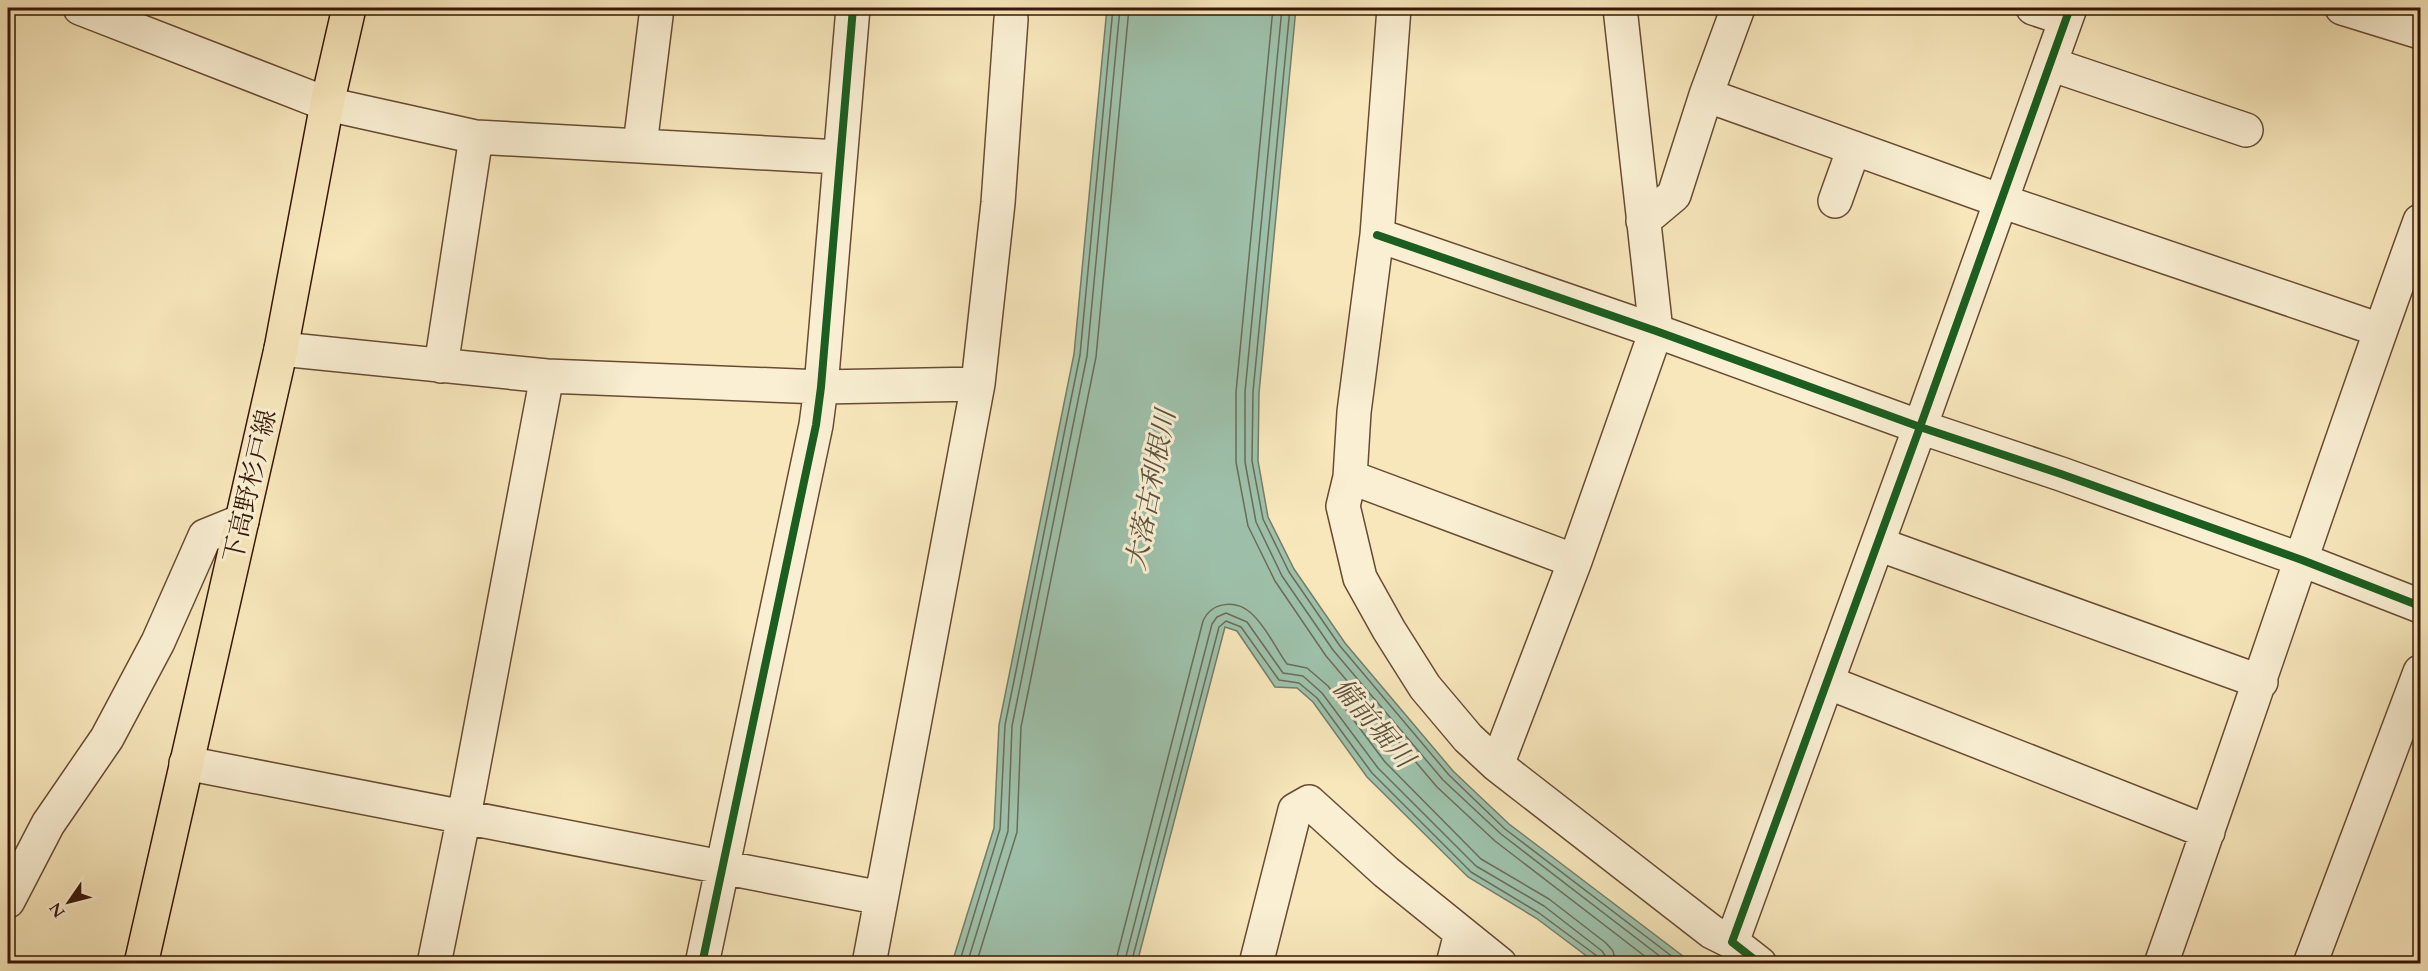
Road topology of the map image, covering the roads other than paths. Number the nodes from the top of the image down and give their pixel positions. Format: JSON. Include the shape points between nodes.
{"nodes":[{"id":1,"x":80,"y":8,"type":"edge"},
{"id":2,"x":349,"y":8,"type":"edge"},
{"id":3,"x":657,"y":8,"type":"edge"},
{"id":4,"x":853,"y":8,"type":"edge"},
{"id":5,"x":1394,"y":8,"type":"edge"},
{"id":6,"x":1620,"y":8,"type":"edge"},
{"id":7,"x":1738,"y":8,"type":"edge"},
{"id":8,"x":2033,"y":8,"type":"edge"},
{"id":9,"x":2342,"y":8,"type":"edge"},
{"id":10,"x":2068,"y":13,"type":"edge"},
{"id":11,"x":1011,"y":19,"type":"dead end"},
{"id":12,"x":2421,"y":32,"type":"edge"},
{"id":13,"x":2050,"y":64,"type":"junction"},
{"id":14,"x":1706,"y":95,"type":"junction"},
{"id":15,"x":327,"y":105,"type":"junction"},
{"id":16,"x":2246,"y":130,"type":"dead end"},
{"id":17,"x":476,"y":137,"type":"junction"},
{"id":18,"x":640,"y":145,"type":"junction"},
{"id":19,"x":1854,"y":148,"type":"junction"},
{"id":20,"x":839,"y":157,"type":"junction"},
{"id":21,"x":1835,"y":201,"type":"dead end"},
{"id":22,"x":2001,"y":201,"type":"junction"},
{"id":23,"x":1643,"y":221,"type":"junction"},
{"id":24,"x":2421,"y":221,"type":"edge"},
{"id":25,"x":1377,"y":235,"type":"junction"},
{"id":26,"x":2380,"y":330,"type":"junction"},
{"id":27,"x":1656,"y":331,"type":"junction"},
{"id":28,"x":281,"y":349,"type":"junction"},
{"id":29,"x":441,"y":366,"type":"junction"},
{"id":30,"x":547,"y":376,"type":"junction"},
{"id":31,"x":978,"y":384,"type":"junction"},
{"id":32,"x":821,"y":387,"type":"junction"},
{"id":33,"x":1920,"y":428,"type":"junction"},
{"id":34,"x":1350,"y":477,"type":"junction"},
{"id":35,"x":242,"y":521,"type":"junction"},
{"id":36,"x":1878,"y":544,"type":"junction"},
{"id":37,"x":2302,"y":560,"type":"junction"},
{"id":38,"x":1575,"y":561,"type":"junction"},
{"id":39,"x":2421,"y":606,"type":"edge"},
{"id":40,"x":2421,"y":672,"type":"edge"},
{"id":41,"x":1827,"y":682,"type":"junction"},
{"id":42,"x":2261,"y":682,"type":"junction"},
{"id":43,"x":186,"y":763,"type":"junction"},
{"id":44,"x":1497,"y":765,"type":"junction"},
{"id":45,"x":464,"y":816,"type":"junction"},
{"id":46,"x":2208,"y":832,"type":"junction"},
{"id":47,"x":721,"y":866,"type":"junction"},
{"id":48,"x":881,"y":898,"type":"junction"},
{"id":49,"x":8,"y":901,"type":"edge"},
{"id":50,"x":1732,"y":942,"type":"junction"},
{"id":51,"x":1457,"y":948,"type":"edge"},
{"id":52,"x":141,"y":963,"type":"edge"},
{"id":53,"x":434,"y":963,"type":"edge"},
{"id":54,"x":702,"y":963,"type":"edge"},
{"id":55,"x":869,"y":963,"type":"edge"},
{"id":56,"x":1256,"y":963,"type":"edge"},
{"id":57,"x":1500,"y":963,"type":"edge"},
{"id":58,"x":1760,"y":963,"type":"edge"},
{"id":59,"x":2161,"y":963,"type":"edge"},
{"id":60,"x":2310,"y":963,"type":"edge"}],
"edges":[{"from":1,"to":15,"type":"street"},
{"from":2,"to":15,"type":"main road","name":"下高野杉戸線"},
{"from":3,"to":18,"type":"street"},
{"from":4,"to":20,"type":"street"},
{"from":5,"to":25,"type":"street"},
{"from":6,"to":23,"type":"street"},
{"from":7,"to":14,"type":"street"},
{"from":8,"to":10,"type":"street"},
{"from":9,"to":12,"type":"street"},
{"from":10,"to":13,"type":"street"},
{"from":11,"to":31,"type":"street","via":[[998,203]]},
{"from":13,"to":16,"type":"street"},
{"from":13,"to":22,"type":"street"},
{"from":14,"to":19,"type":"street"},
{"from":14,"to":23,"type":"street","via":[[1674,195]]},
{"from":15,"to":17,"type":"street"},
{"from":15,"to":28,"type":"main road","name":"下高野杉戸線"},
{"from":17,"to":18,"type":"street"},
{"from":17,"to":29,"type":"street"},
{"from":18,"to":20,"type":"street"},
{"from":19,"to":21,"type":"street"},
{"from":19,"to":22,"type":"street"},
{"from":20,"to":32,"type":"street"},
{"from":22,"to":26,"type":"street"},
{"from":22,"to":33,"type":"street"},
{"from":23,"to":27,"type":"street"},
{"from":24,"to":26,"type":"street"},
{"from":25,"to":27,"type":"street"},
{"from":25,"to":34,"type":"street","via":[[1354,412]]},
{"from":26,"to":37,"type":"street"},
{"from":27,"to":33,"type":"street"},
{"from":27,"to":38,"type":"street"},
{"from":28,"to":29,"type":"street"},
{"from":28,"to":35,"type":"main road","name":"下高野杉戸線"},
{"from":29,"to":30,"type":"street"},
{"from":30,"to":32,"type":"street"},
{"from":30,"to":45,"type":"street"},
{"from":31,"to":32,"type":"street"},
{"from":31,"to":48,"type":"street"},
{"from":32,"to":47,"type":"street"},
{"from":33,"to":36,"type":"street"},
{"from":33,"to":37,"type":"street"},
{"from":34,"to":38,"type":"street"},
{"from":34,"to":44,"type":"street","via":[[1343,506],[1360,578],[1425,687]]},
{"from":35,"to":43,"type":"main road","name":"下高野杉戸線"},
{"from":35,"to":49,"type":"street","via":[[205,536],[158,642],[107,738],[48,824]]},
{"from":36,"to":41,"type":"street"},
{"from":36,"to":42,"type":"street"},
{"from":37,"to":39,"type":"street"},
{"from":37,"to":42,"type":"street"},
{"from":38,"to":44,"type":"street"},
{"from":40,"to":60,"type":"street"},
{"from":41,"to":46,"type":"street"},
{"from":41,"to":50,"type":"street"},
{"from":42,"to":46,"type":"street"},
{"from":43,"to":45,"type":"street"},
{"from":43,"to":52,"type":"main road","name":"下高野杉戸線"},
{"from":44,"to":50,"type":"street","via":[[1712,932]]},
{"from":45,"to":47,"type":"street"},
{"from":45,"to":53,"type":"street"},
{"from":46,"to":59,"type":"street"},
{"from":47,"to":48,"type":"street"},
{"from":47,"to":54,"type":"street"},
{"from":48,"to":55,"type":"street"},
{"from":50,"to":58,"type":"street"},
{"from":51,"to":56,"type":"street","via":[[1386,872],[1309,802],[1295,810]]},
{"from":51,"to":57,"type":"street"}]}
